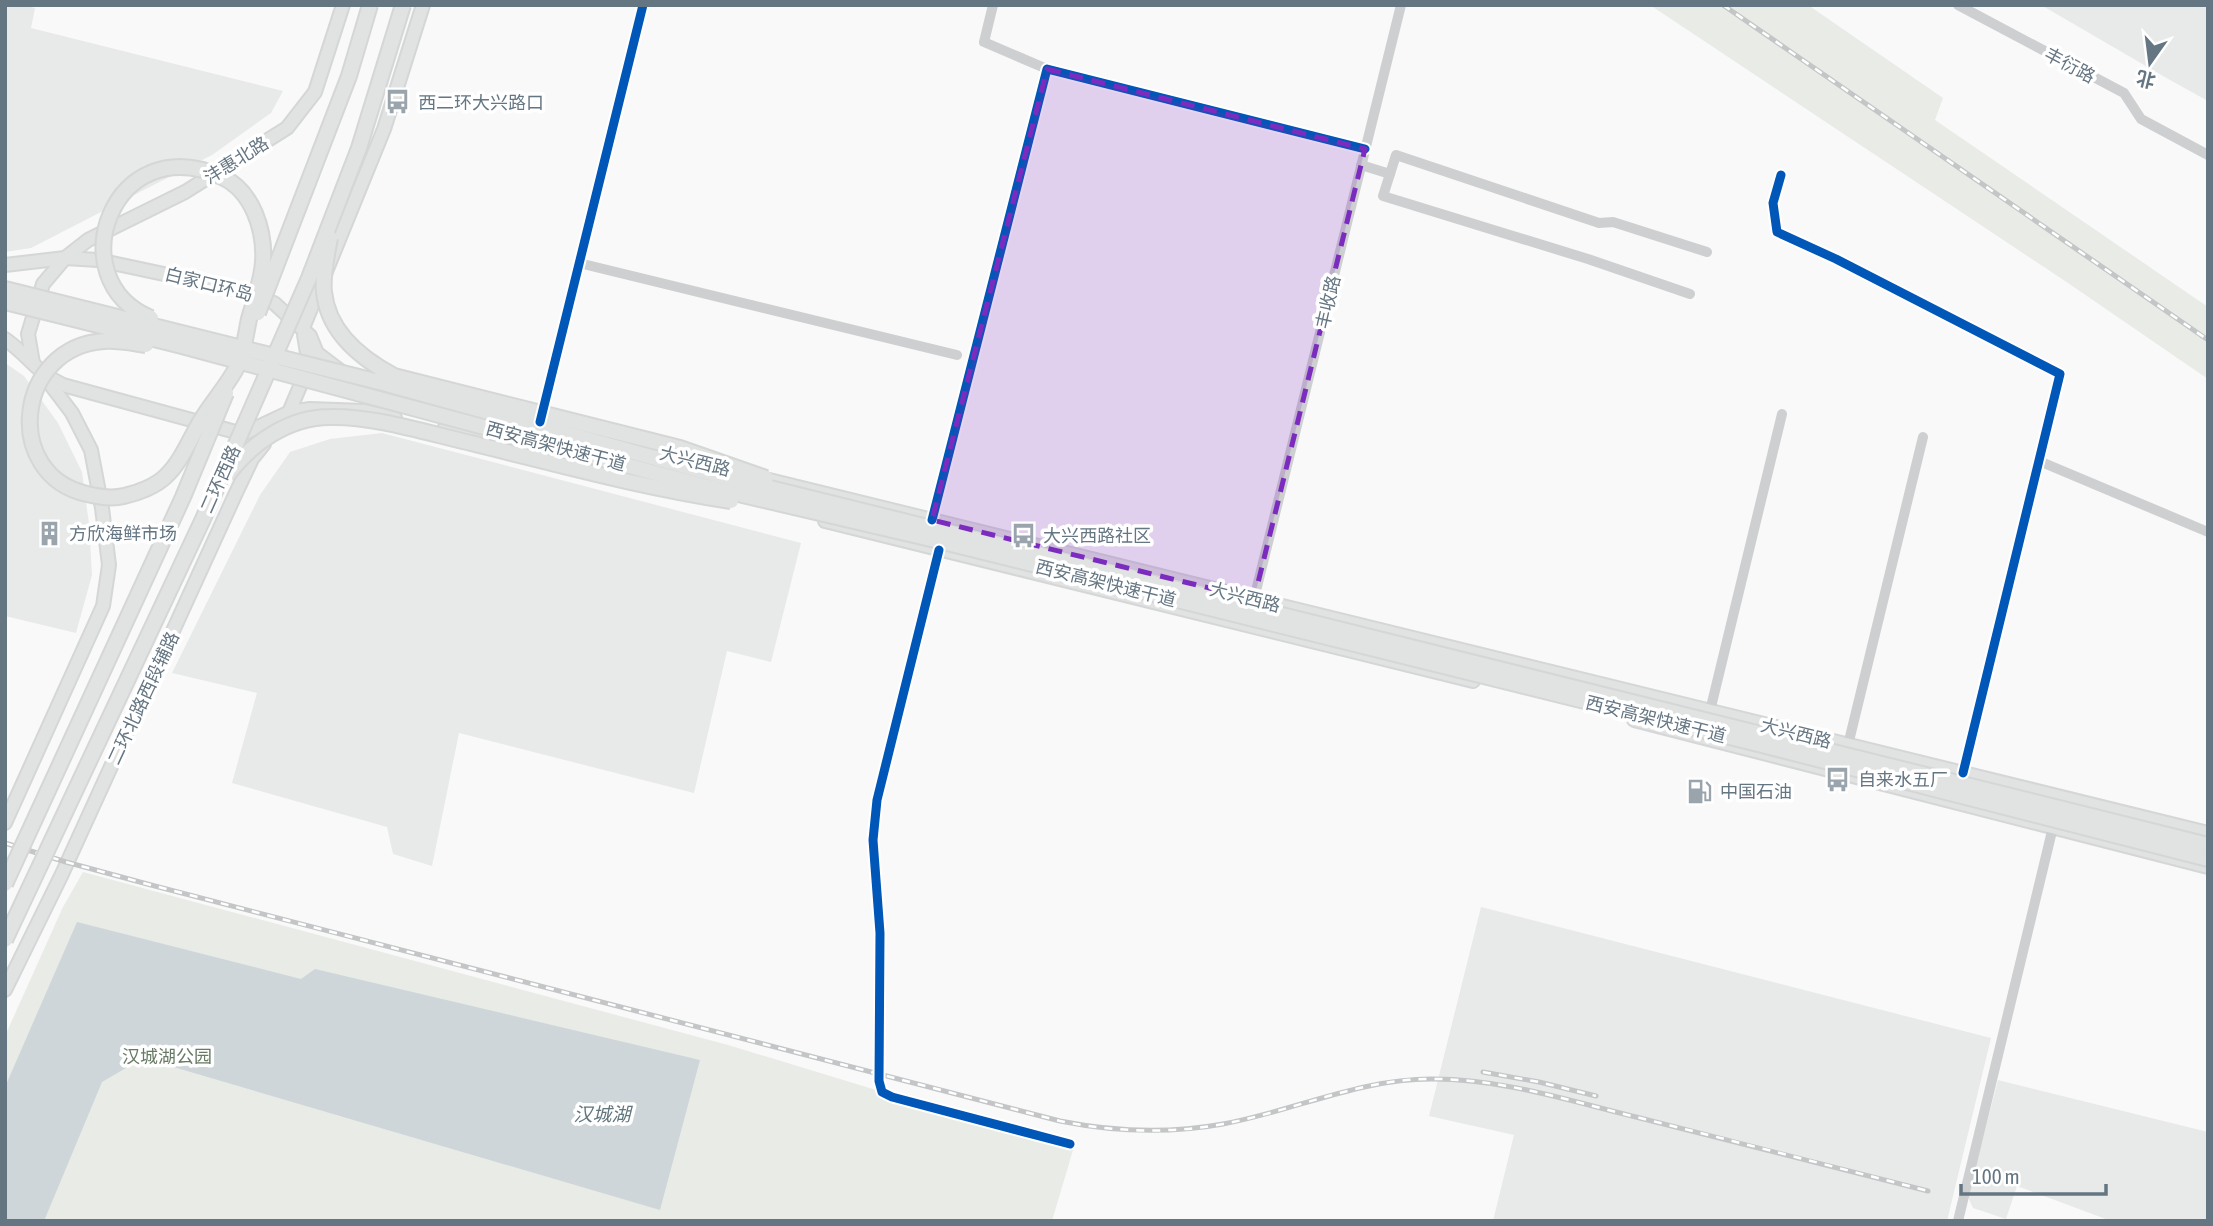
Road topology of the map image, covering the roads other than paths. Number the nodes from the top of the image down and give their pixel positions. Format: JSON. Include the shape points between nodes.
{"nodes":[{"id":1,"x":343,"y":5,"type":"edge"},
{"id":2,"x":370,"y":5,"type":"edge"},
{"id":3,"x":403,"y":5,"type":"edge"},
{"id":4,"x":423,"y":5,"type":"edge"},
{"id":5,"x":643,"y":5,"type":"edge"},
{"id":6,"x":993,"y":5,"type":"edge"},
{"id":7,"x":1401,"y":5,"type":"edge"},
{"id":8,"x":1958,"y":5,"type":"edge"},
{"id":9,"x":1047,"y":69,"type":"junction"},
{"id":10,"x":359,"y":148,"type":"junction"},
{"id":11,"x":1365,"y":149,"type":"junction"},
{"id":12,"x":2208,"y":155,"type":"edge"},
{"id":13,"x":1361,"y":165,"type":"junction"},
{"id":14,"x":1390,"y":174,"type":"junction"},
{"id":15,"x":1781,"y":175,"type":"dead end"},
{"id":16,"x":1707,"y":252,"type":"dead end"},
{"id":17,"x":65,"y":258,"type":"junction"},
{"id":18,"x":579,"y":264,"type":"junction"},
{"id":19,"x":5,"y":265,"type":"edge"},
{"id":20,"x":5,"y":289,"type":"edge"},
{"id":21,"x":1689,"y":294,"type":"dead end"},
{"id":22,"x":5,"y":302,"type":"edge"},
{"id":23,"x":303,"y":328,"type":"junction"},
{"id":24,"x":197,"y":336,"type":"junction"},
{"id":25,"x":5,"y":339,"type":"edge"},
{"id":26,"x":178,"y":345,"type":"junction"},
{"id":27,"x":957,"y":355,"type":"dead end"},
{"id":28,"x":33,"y":363,"type":"junction"},
{"id":29,"x":238,"y":364,"type":"junction"},
{"id":30,"x":45,"y":377,"type":"junction"},
{"id":31,"x":290,"y":412,"type":"junction"},
{"id":32,"x":1782,"y":414,"type":"dead end"},
{"id":33,"x":540,"y":422,"type":"junction"},
{"id":34,"x":1923,"y":437,"type":"dead end"},
{"id":35,"x":2039,"y":461,"type":"junction"},
{"id":36,"x":834,"y":511,"type":"junction"},
{"id":37,"x":203,"y":519,"type":"junction"},
{"id":38,"x":932,"y":520,"type":"junction"},
{"id":39,"x":2208,"y":532,"type":"edge"},
{"id":40,"x":939,"y":550,"type":"junction"},
{"id":41,"x":1254,"y":599,"type":"junction"},
{"id":42,"x":1710,"y":711,"type":"junction"},
{"id":43,"x":1848,"y":745,"type":"junction"},
{"id":44,"x":1963,"y":774,"type":"junction"},
{"id":45,"x":5,"y":823,"type":"edge"},
{"id":46,"x":2053,"y":827,"type":"junction"},
{"id":47,"x":2208,"y":833,"type":"edge"},
{"id":48,"x":2208,"y":845,"type":"edge"},
{"id":49,"x":2208,"y":859,"type":"edge"},
{"id":50,"x":2208,"y":867,"type":"edge"},
{"id":51,"x":5,"y":884,"type":"edge"},
{"id":52,"x":5,"y":940,"type":"edge"},
{"id":53,"x":5,"y":990,"type":"edge"},
{"id":54,"x":1070,"y":1143,"type":"dead end"},
{"id":55,"x":1958,"y":1221,"type":"edge"}],
"edges":[{"from":1,"to":17,"type":"main road","name":"沣惠北路","via":[[315,92],[287,128],[185,192],[88,240]]},
{"from":2,"to":29,"type":"highway","name":"二环西路","bridge":true,"via":[[349,76]]},
{"from":3,"to":10,"type":"highway","name":"二环西路","bridge":true},
{"from":4,"to":23,"type":"main road","via":[[384,129]]},
{"from":5,"to":18,"type":"street"},
{"from":6,"to":9,"type":"street","via":[[984,43]]},
{"from":7,"to":11,"type":"street","name":"丰收路"},
{"from":8,"to":12,"type":"street","name":"丰衍路","via":[[2123,93],[2141,119]]},
{"from":9,"to":11,"type":"street"},
{"from":9,"to":38,"type":"street"},
{"from":10,"to":36,"type":"highway","bridge":true,"via":[[332,228],[323,290],[346,340],[370,363],[406,380],[680,448]]},
{"from":10,"to":37,"type":"highway","name":"二环西路","bridge":true,"via":[[309,278]]},
{"from":11,"to":13,"type":"street","name":"丰收路"},
{"from":13,"to":14,"type":"street"},
{"from":13,"to":41,"type":"street","name":"丰收路"},
{"from":14,"to":16,"type":"street","via":[[1396,155],[1599,223],[1613,222]]},
{"from":14,"to":21,"type":"street","via":[[1383,196]]},
{"from":15,"to":35,"type":"street","via":[[1773,203],[1777,232],[2060,374]]},
{"from":17,"to":19,"type":"main road","name":"白家口环岛"},
{"from":17,"to":23,"type":"main road","name":"白家口环岛","via":[[121,264],[248,292],[274,303]]},
{"from":17,"to":28,"type":"main road","via":[[43,284],[28,334]]},
{"from":18,"to":27,"type":"street"},
{"from":18,"to":33,"type":"street"},
{"from":20,"to":24,"type":"highway","name":"西安高架快速干道","bridge":true},
{"from":22,"to":26,"type":"highway","name":"西安高架快速干道","bridge":true},
{"from":23,"to":31,"type":"main road","via":[[309,365]]},
{"from":23,"to":33,"type":"main road","name":"大兴西路","via":[[317,353],[342,372]]},
{"from":24,"to":29,"type":"highway","bridge":true,"via":[[137,312],[120,294],[104,261],[107,228],[121,193],[145,176],[174,166],[197,167],[225,178],[246,197],[257,217],[263,264]]},
{"from":24,"to":36,"type":"highway","name":"西安高架快速干道","bridge":true},
{"from":25,"to":28,"type":"main road"},
{"from":26,"to":29,"type":"highway","bridge":true,"via":[[103,341],[64,354],[52,364],[40,377],[30,411],[32,440],[48,472],[62,484],[100,497],[135,494],[165,477]]},
{"from":26,"to":36,"type":"highway","name":"西安高架快速干道","bridge":true,"via":[[700,485]]},
{"from":28,"to":30,"type":"main road"},
{"from":29,"to":51,"type":"highway","name":"二环西路","bridge":true,"via":[[183,497]]},
{"from":30,"to":31,"type":"main road","via":[[243,433]]},
{"from":30,"to":45,"type":"main road","via":[[72,413],[91,450],[109,565],[103,606]]},
{"from":31,"to":40,"type":"main road","name":"大兴西路","via":[[327,408],[365,411]]},
{"from":31,"to":53,"type":"main road","name":"二环北路西段辅路","via":[[252,459]]},
{"from":32,"to":42,"type":"street"},
{"from":33,"to":38,"type":"main road","name":"大兴西路"},
{"from":34,"to":43,"type":"street"},
{"from":35,"to":39,"type":"street"},
{"from":35,"to":44,"type":"street"},
{"from":36,"to":37,"type":"highway","bridge":true,"via":[[673,493],[404,427],[327,416],[279,430],[246,453],[224,480]]},
{"from":36,"to":48,"type":"highway","name":"西安高架快速干道","bridge":true},
{"from":36,"to":49,"type":"highway","name":"西安高架快速干道","bridge":true},
{"from":37,"to":52,"type":"highway","name":"二环西路","bridge":true},
{"from":38,"to":41,"type":"main road","name":"大兴西路"},
{"from":40,"to":46,"type":"main road","name":"大兴西路"},
{"from":40,"to":54,"type":"street","via":[[877,800],[873,840],[880,933],[879,1081],[882,1092],[892,1097]]},
{"from":41,"to":42,"type":"main road","name":"大兴西路"},
{"from":42,"to":43,"type":"main road","name":"大兴西路"},
{"from":43,"to":44,"type":"main road","name":"大兴西路"},
{"from":44,"to":47,"type":"main road","name":"大兴西路"},
{"from":46,"to":50,"type":"main road","name":"大兴西路"},
{"from":46,"to":55,"type":"street"}]}
